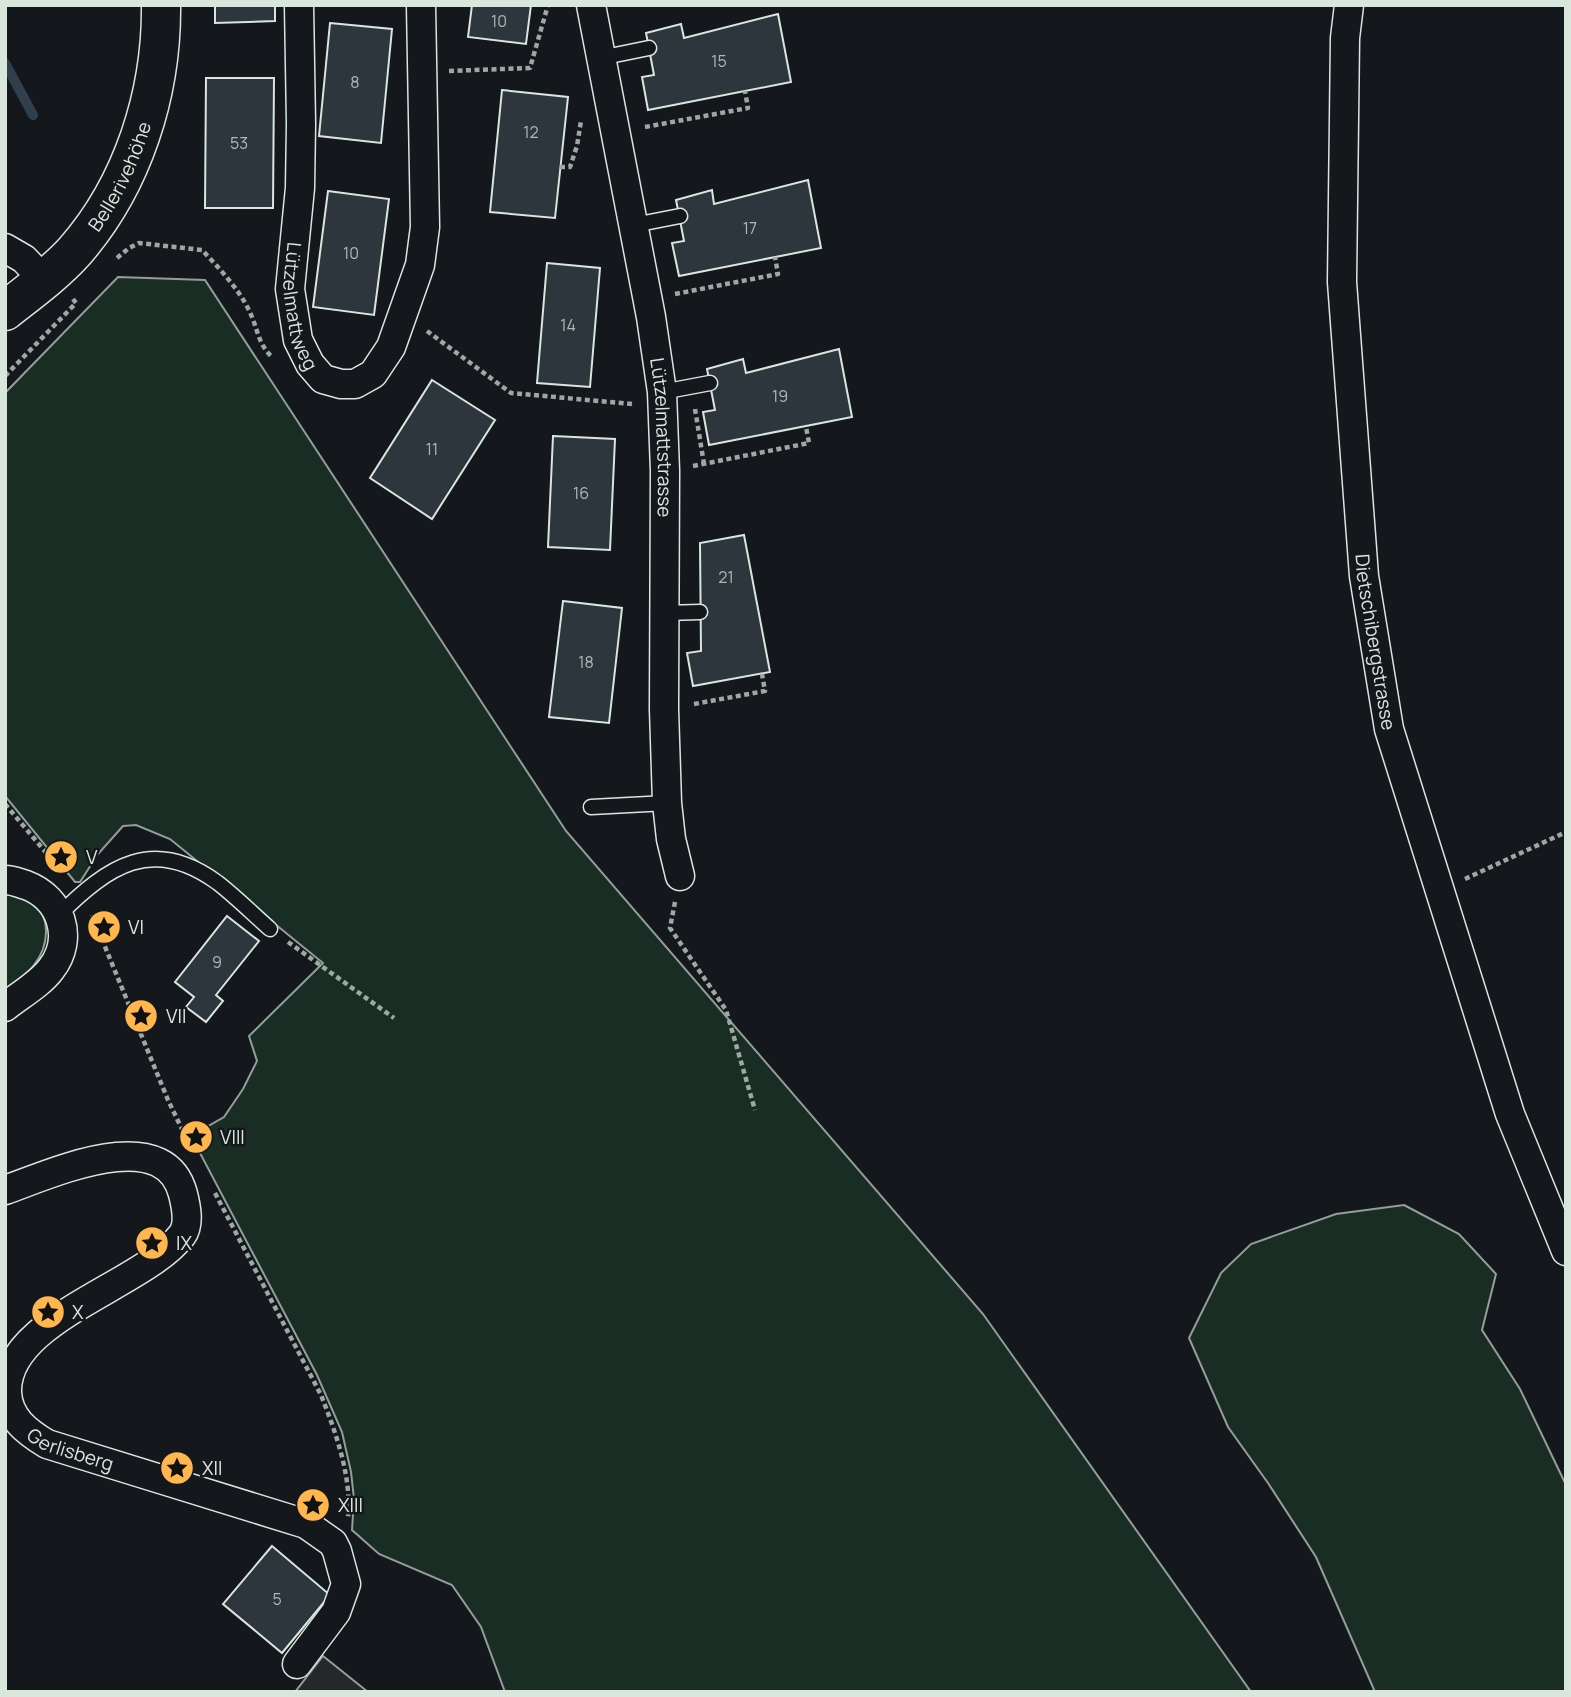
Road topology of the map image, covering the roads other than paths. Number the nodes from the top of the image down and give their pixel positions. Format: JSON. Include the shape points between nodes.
{"nodes":[{"id":1,"x":161,"y":5,"type":"edge"},
{"id":2,"x":299,"y":5,"type":"edge"},
{"id":3,"x":421,"y":5,"type":"edge"},
{"id":4,"x":590,"y":5,"type":"edge"},
{"id":5,"x":1349,"y":5,"type":"edge"},
{"id":6,"x":649,"y":48,"type":"dead end"},
{"id":7,"x":600,"y":58,"type":"junction"},
{"id":8,"x":680,"y":216,"type":"dead end"},
{"id":9,"x":634,"y":225,"type":"junction"},
{"id":10,"x":5,"y":248,"type":"edge"},
{"id":11,"x":57,"y":287,"type":"junction"},
{"id":12,"x":5,"y":311,"type":"edge"},
{"id":13,"x":710,"y":383,"type":"dead end"},
{"id":14,"x":654,"y":398,"type":"junction"},
{"id":15,"x":700,"y":611,"type":"dead end"},
{"id":16,"x":665,"y":613,"type":"junction"},
{"id":17,"x":667,"y":803,"type":"junction"},
{"id":18,"x":591,"y":807,"type":"dead end"},
{"id":19,"x":680,"y":876,"type":"road end"},
{"id":20,"x":5,"y":880,"type":"edge"},
{"id":21,"x":59,"y":915,"type":"junction"},
{"id":22,"x":270,"y":929,"type":"road end"},
{"id":23,"x":5,"y":1007,"type":"edge"},
{"id":24,"x":5,"y":1190,"type":"edge"},
{"id":25,"x":1566,"y":1251,"type":"edge"},
{"id":26,"x":297,"y":1664,"type":"dead end"}],
"edges":[{"from":1,"to":11,"type":"main road","name":"Bellerivehöhe","via":[[154,89],[134,154]]},
{"from":2,"to":3,"type":"street","name":"Lützelmattweg","via":[[300,188],[290,289],[298,340],[310,364],[323,379],[355,384],[373,374],[391,347],[421,265],[425,228]]},
{"from":4,"to":7,"type":"street","name":"Lützelmattstrasse"},
{"from":5,"to":25,"type":"street","name":"Dietschibergstrasse","via":[[1342,282],[1364,576],[1389,729],[1510,1114]]},
{"from":6,"to":7,"type":"lane"},
{"from":7,"to":9,"type":"street","name":"Lützelmattstrasse"},
{"from":8,"to":9,"type":"lane"},
{"from":9,"to":14,"type":"street","name":"Lützelmattstrasse","via":[[651,317]]},
{"from":10,"to":11,"type":"street"},
{"from":11,"to":12,"type":"main road","name":"Bellerivehöhe"},
{"from":13,"to":14,"type":"lane"},
{"from":14,"to":16,"type":"street","name":"Lützelmattstrasse","via":[[665,471]]},
{"from":15,"to":16,"type":"lane"},
{"from":16,"to":17,"type":"street","name":"Lützelmattstrasse"},
{"from":17,"to":18,"type":"lane"},
{"from":17,"to":19,"type":"street","name":"Lützelmattstrasse"},
{"from":20,"to":21,"type":"street","via":[[36,889],[54,904]]},
{"from":21,"to":22,"type":"lane","via":[[113,869],[133,861],[168,860],[218,883]]},
{"from":21,"to":23,"type":"street","via":[[61,950],[51,970]]},
{"from":24,"to":26,"type":"street","name":"Gerlisberg","via":[[123,1155],[165,1164],[179,1179],[187,1208],[184,1231],[169,1250],[64,1314],[22,1349],[12,1362],[7,1400],[13,1416],[47,1444],[306,1524],[333,1543],[345,1584],[336,1612]]}]}
